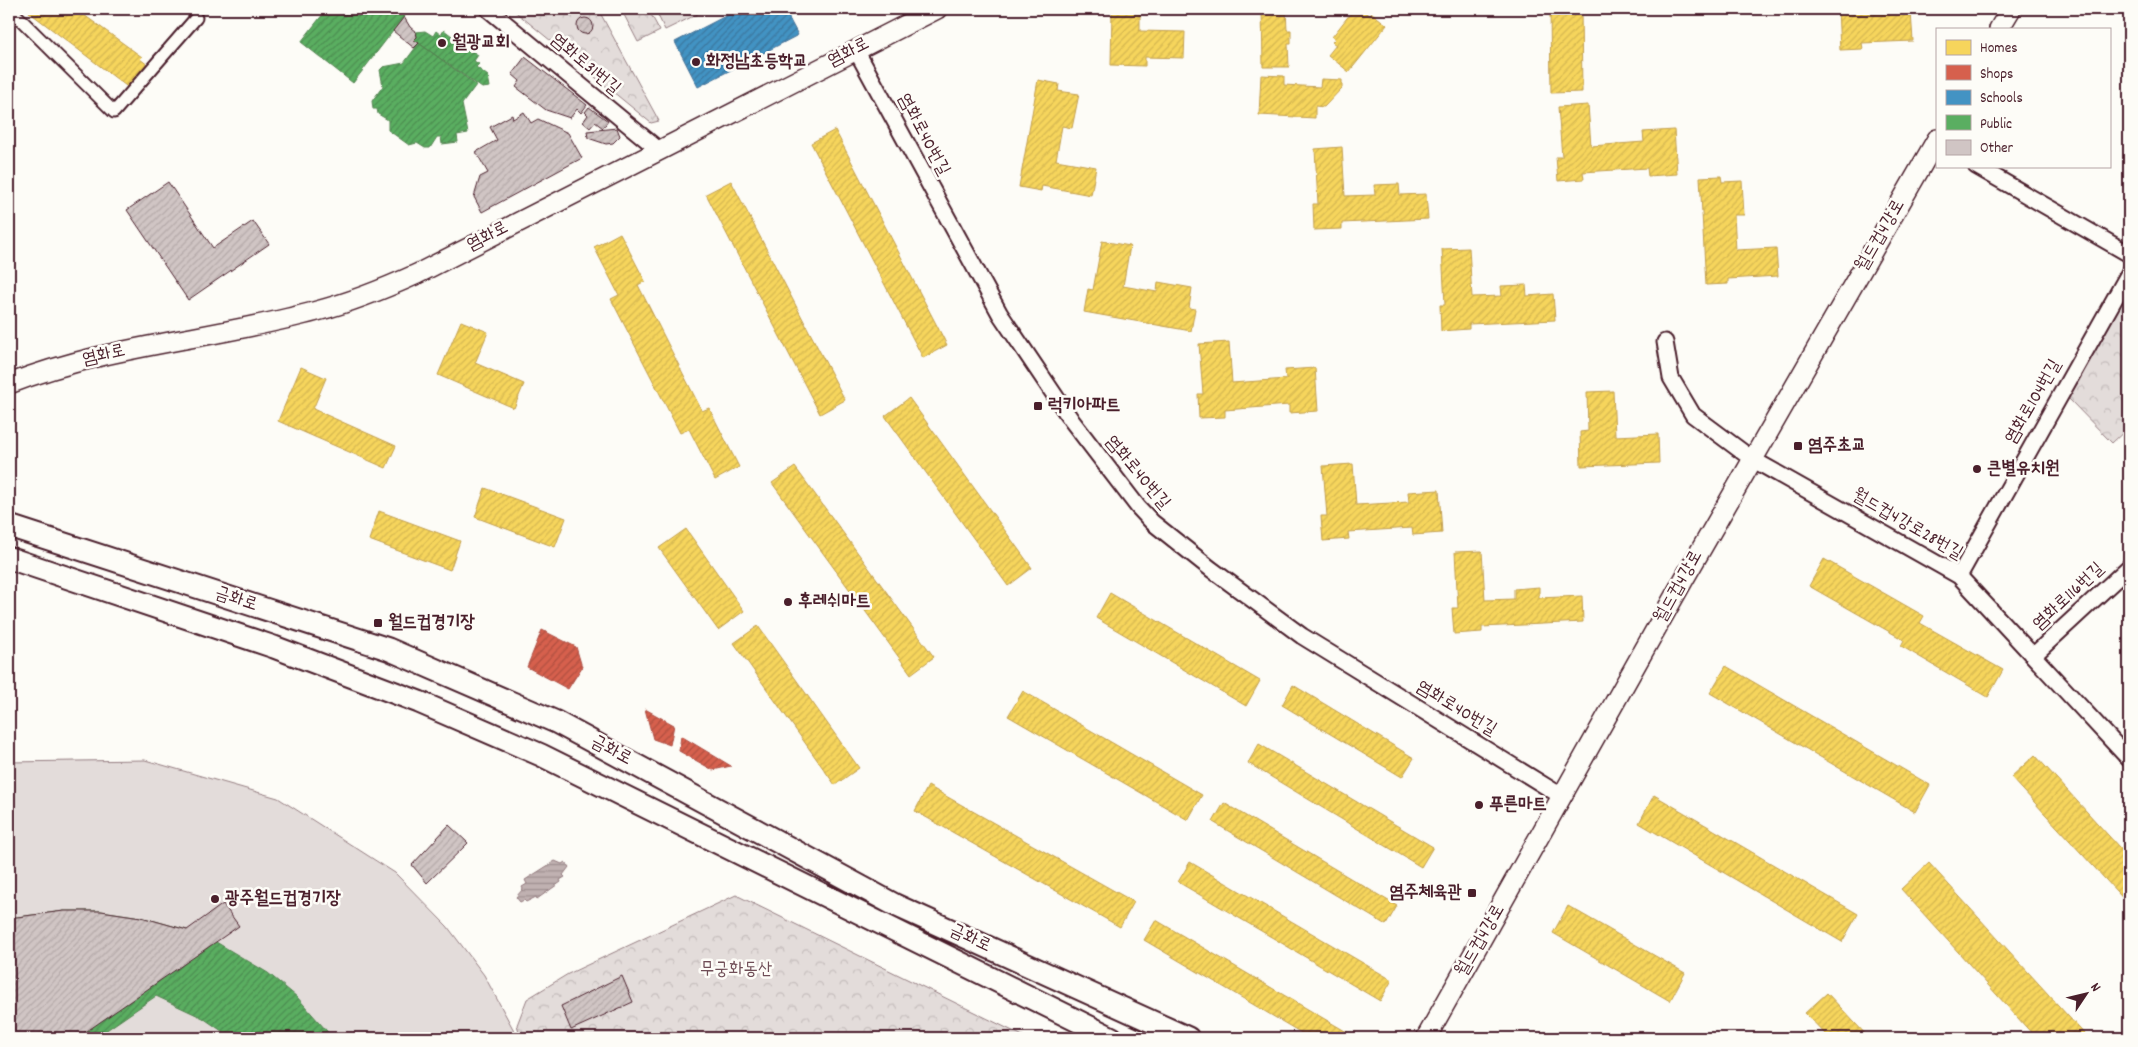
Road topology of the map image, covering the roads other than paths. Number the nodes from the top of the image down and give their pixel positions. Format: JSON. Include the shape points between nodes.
{"nodes":[{"id":1,"x":10,"y":9,"type":"edge"},
{"id":2,"x":488,"y":9,"type":"edge"},
{"id":3,"x":937,"y":9,"type":"edge"},
{"id":4,"x":2011,"y":9,"type":"edge"},
{"id":5,"x":196,"y":18,"type":"dead end"},
{"id":6,"x":2000,"y":28,"type":"edge"},
{"id":7,"x":856,"y":50,"type":"junction"},
{"id":8,"x":1936,"y":142,"type":"edge"},
{"id":9,"x":659,"y":150,"type":"junction"},
{"id":10,"x":1979,"y":168,"type":"edge"},
{"id":11,"x":2129,"y":254,"type":"edge"},
{"id":12,"x":2129,"y":273,"type":"edge"},
{"id":13,"x":1665,"y":342,"type":"dead end"},
{"id":14,"x":9,"y":384,"type":"edge"},
{"id":15,"x":1752,"y":459,"type":"junction"},
{"id":16,"x":9,"y":526,"type":"edge"},
{"id":17,"x":9,"y":558,"type":"edge"},
{"id":18,"x":2129,"y":567,"type":"edge"},
{"id":19,"x":1959,"y":576,"type":"junction"},
{"id":20,"x":2034,"y":655,"type":"junction"},
{"id":21,"x":2129,"y":759,"type":"edge"},
{"id":22,"x":1563,"y":796,"type":"junction"},
{"id":23,"x":1112,"y":1038,"type":"edge"},
{"id":24,"x":1188,"y":1038,"type":"edge"},
{"id":25,"x":1426,"y":1038,"type":"edge"}],
"edges":[{"from":1,"to":5,"type":"street","via":[[114,112]]},
{"from":2,"to":9,"type":"street","name":"염화로31번길"},
{"from":3,"to":7,"type":"street","name":"염화로"},
{"from":4,"to":6,"type":"street"},
{"from":7,"to":9,"type":"street","name":"염화로"},
{"from":7,"to":22,"type":"street","name":"염화로40번길","via":[[1000,314],[1072,422],[1152,522],[1302,636]]},
{"from":8,"to":15,"type":"street","name":"월드컵4강로"},
{"from":9,"to":14,"type":"street","name":"염화로","via":[[372,294],[316,312],[95,356]]},
{"from":10,"to":11,"type":"street"},
{"from":12,"to":19,"type":"street","name":"염화로104번길"},
{"from":13,"to":15,"type":"street","name":"월드컵4강로28번길","via":[[1671,378],[1689,409],[1711,430]]},
{"from":15,"to":19,"type":"street","name":"월드컵4강로28번길"},
{"from":15,"to":22,"type":"street","name":"월드컵4강로"},
{"from":16,"to":24,"type":"main road","name":"금화로","via":[[388,649],[556,722],[895,905]]},
{"from":17,"to":23,"type":"main road","name":"금화로","via":[[274,648],[428,705],[541,755]]},
{"from":18,"to":20,"type":"street","name":"염화로116번길"},
{"from":19,"to":20,"type":"street","name":"월드컵4강로28번길"},
{"from":20,"to":21,"type":"street","name":"월드컵4강로28번길"},
{"from":22,"to":25,"type":"street","name":"월드컵4강로"}]}
